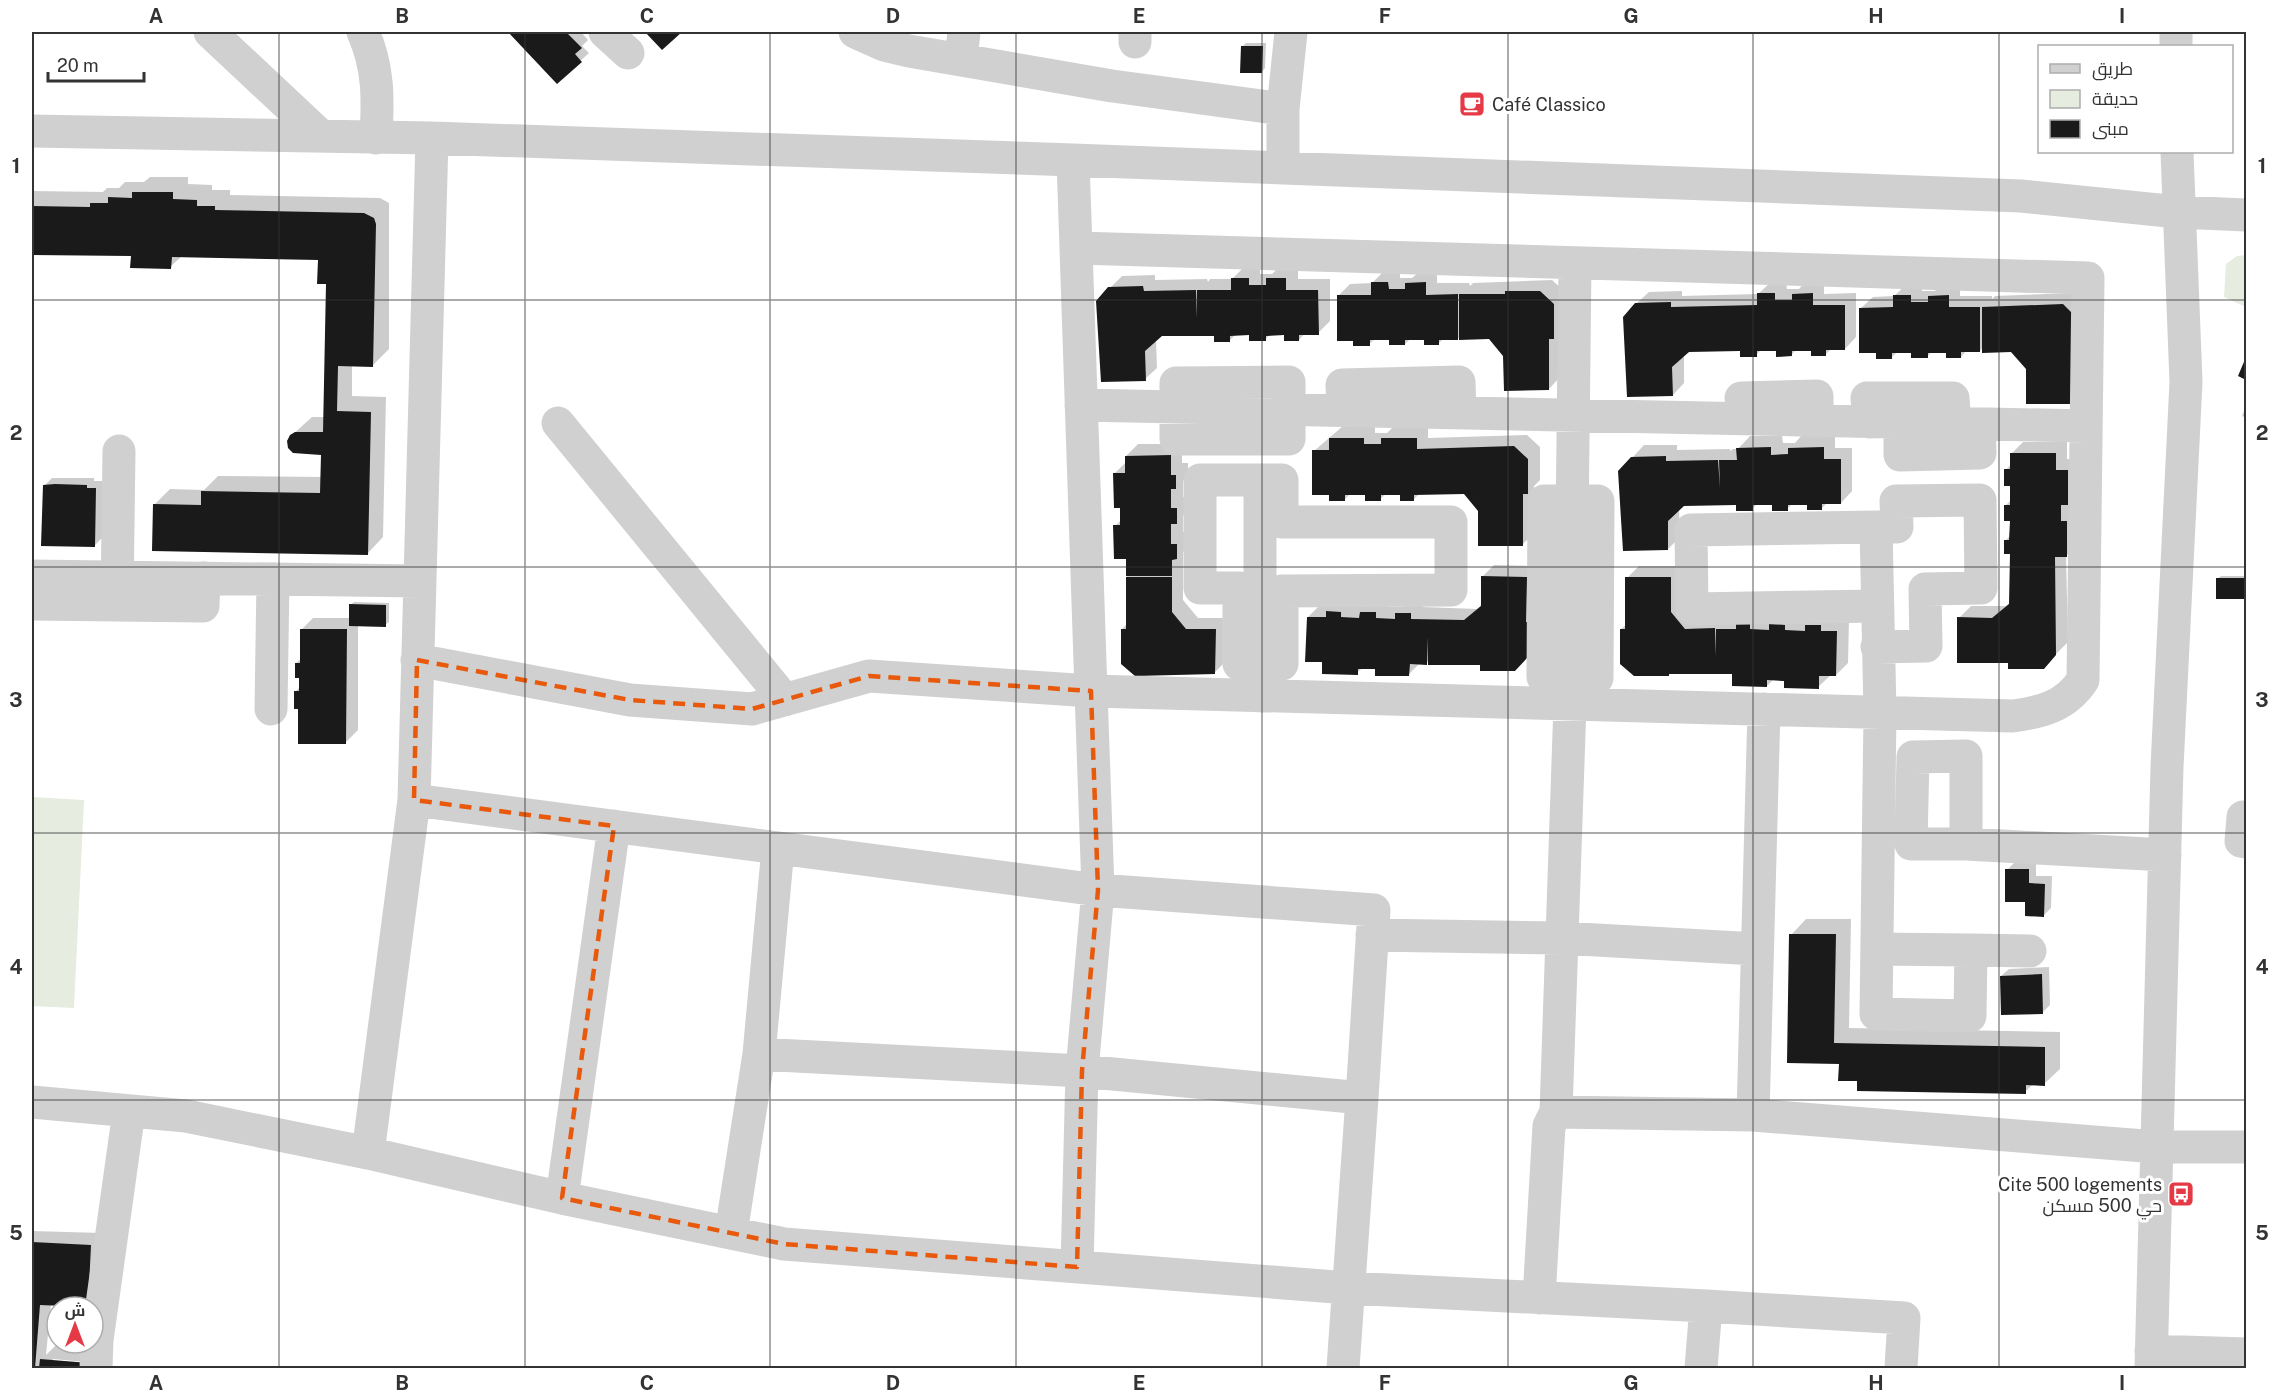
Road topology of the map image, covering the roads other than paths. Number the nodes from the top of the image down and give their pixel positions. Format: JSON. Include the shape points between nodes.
{"nodes":[{"id":1,"x":210,"y":32,"type":"edge"},
{"id":2,"x":363,"y":32,"type":"edge"},
{"id":3,"x":855,"y":32,"type":"edge"},
{"id":4,"x":1291,"y":32,"type":"edge"},
{"id":5,"x":962,"y":46,"type":"edge"},
{"id":6,"x":1282,"y":109,"type":"junction"},
{"id":7,"x":32,"y":131,"type":"edge"},
{"id":8,"x":321,"y":136,"type":"junction"},
{"id":9,"x":376,"y":138,"type":"junction"},
{"id":10,"x":432,"y":138,"type":"junction"},
{"id":11,"x":2177,"y":153,"type":"edge"},
{"id":12,"x":1073,"y":159,"type":"junction"},
{"id":13,"x":1282,"y":167,"type":"junction"},
{"id":14,"x":2178,"y":212,"type":"junction"},
{"id":15,"x":2247,"y":215,"type":"edge"},
{"id":16,"x":1077,"y":249,"type":"junction"},
{"id":17,"x":1575,"y":263,"type":"junction"},
{"id":18,"x":1081,"y":405,"type":"junction"},
{"id":19,"x":1176,"y":407,"type":"junction"},
{"id":20,"x":1289,"y":409,"type":"junction"},
{"id":21,"x":1572,"y":415,"type":"junction"},
{"id":22,"x":1884,"y":422,"type":"junction"},
{"id":23,"x":558,"y":423,"type":"dead end"},
{"id":24,"x":1967,"y":424,"type":"junction"},
{"id":25,"x":2086,"y":426,"type":"junction"},
{"id":26,"x":118,"y":451,"type":"dead end"},
{"id":27,"x":1260,"y":480,"type":"junction"},
{"id":28,"x":1572,"y":501,"type":"junction"},
{"id":29,"x":1876,"y":527,"type":"junction"},
{"id":30,"x":32,"y":576,"type":"edge"},
{"id":31,"x":273,"y":579,"type":"junction"},
{"id":32,"x":420,"y":581,"type":"junction"},
{"id":33,"x":117,"y":591,"type":"junction"},
{"id":34,"x":32,"y":604,"type":"edge"},
{"id":35,"x":1877,"y":606,"type":"junction"},
{"id":36,"x":1877,"y":647,"type":"junction"},
{"id":37,"x":417,"y":660,"type":"junction"},
{"id":38,"x":1260,"y":680,"type":"junction"},
{"id":39,"x":1091,"y":691,"type":"junction"},
{"id":40,"x":1570,"y":691,"type":"junction"},
{"id":41,"x":784,"y":700,"type":"junction"},
{"id":42,"x":271,"y":709,"type":"dead end"},
{"id":43,"x":1764,"y":709,"type":"junction"},
{"id":44,"x":1880,"y":713,"type":"junction"},
{"id":45,"x":414,"y":800,"type":"junction"},
{"id":46,"x":2247,"y":817,"type":"edge"},
{"id":47,"x":614,"y":826,"type":"junction"},
{"id":48,"x":2247,"y":842,"type":"edge"},
{"id":49,"x":1966,"y":844,"type":"dead end"},
{"id":50,"x":778,"y":848,"type":"junction"},
{"id":51,"x":2165,"y":855,"type":"junction"},
{"id":52,"x":1098,"y":890,"type":"junction"},
{"id":53,"x":1372,"y":935,"type":"junction"},
{"id":54,"x":1561,"y":938,"type":"junction"},
{"id":55,"x":1757,"y":949,"type":"junction"},
{"id":56,"x":1877,"y":949,"type":"junction"},
{"id":57,"x":1971,"y":950,"type":"junction"},
{"id":58,"x":2030,"y":951,"type":"dead end"},
{"id":59,"x":759,"y":1054,"type":"junction"},
{"id":60,"x":1082,"y":1071,"type":"junction"},
{"id":61,"x":1362,"y":1098,"type":"junction"},
{"id":62,"x":32,"y":1102,"type":"edge"},
{"id":63,"x":129,"y":1111,"type":"junction"},
{"id":64,"x":1556,"y":1112,"type":"junction"},
{"id":65,"x":1753,"y":1114,"type":"junction"},
{"id":66,"x":2157,"y":1147,"type":"junction"},
{"id":67,"x":2246,"y":1149,"type":"edge"},
{"id":68,"x":368,"y":1153,"type":"junction"},
{"id":69,"x":562,"y":1198,"type":"junction"},
{"id":70,"x":731,"y":1233,"type":"junction"},
{"id":71,"x":1077,"y":1267,"type":"junction"},
{"id":72,"x":1348,"y":1288,"type":"junction"},
{"id":73,"x":1539,"y":1298,"type":"junction"},
{"id":74,"x":1706,"y":1306,"type":"junction"},
{"id":75,"x":2247,"y":1354,"type":"edge"},
{"id":76,"x":2151,"y":1360,"type":"edge"},
{"id":77,"x":96,"y":1368,"type":"edge"},
{"id":78,"x":1343,"y":1368,"type":"edge"},
{"id":79,"x":1701,"y":1368,"type":"edge"},
{"id":80,"x":1901,"y":1368,"type":"edge"}],
"edges":[{"from":1,"to":8,"type":"street"},
{"from":2,"to":9,"type":"street","via":[[379,90]]},
{"from":3,"to":5,"type":"street","via":[[884,45]]},
{"from":4,"to":6,"type":"street"},
{"from":5,"to":6,"type":"street","via":[[1112,86]]},
{"from":6,"to":13,"type":"street"},
{"from":7,"to":8,"type":"street"},
{"from":8,"to":9,"type":"street"},
{"from":9,"to":10,"type":"street"},
{"from":10,"to":12,"type":"street"},
{"from":10,"to":32,"type":"street"},
{"from":11,"to":14,"type":"street"},
{"from":12,"to":13,"type":"street"},
{"from":12,"to":16,"type":"street"},
{"from":13,"to":14,"type":"street","via":[[2021,196]]},
{"from":14,"to":15,"type":"street"},
{"from":14,"to":51,"type":"street","via":[[2186,382]]},
{"from":16,"to":17,"type":"street"},
{"from":16,"to":18,"type":"street"},
{"from":17,"to":21,"type":"street"},
{"from":17,"to":25,"type":"street","via":[[2088,278]]},
{"from":18,"to":19,"type":"street"},
{"from":18,"to":39,"type":"street"},
{"from":19,"to":20,"type":"street","via":[[1176,383],[1289,382]]},
{"from":19,"to":20,"type":"street","via":[[1176,439],[1289,439]]},
{"from":20,"to":21,"type":"street","via":[[1343,410],[1342,385],[1459,382],[1460,413]]},
{"from":21,"to":22,"type":"street","via":[[1698,418],[1698,398],[1817,396],[1817,421]]},
{"from":21,"to":28,"type":"street"},
{"from":22,"to":24,"type":"street","via":[[1867,398],[1953,398]]},
{"from":22,"to":24,"type":"street","via":[[1900,454],[1980,453]]},
{"from":23,"to":41,"type":"street"},
{"from":24,"to":25,"type":"street"},
{"from":25,"to":44,"type":"street","via":[[2084,663],[2083,680],[2074,693],[2046,709],[2013,716]]},
{"from":26,"to":33,"type":"street"},
{"from":27,"to":38,"type":"street"},
{"from":27,"to":38,"type":"street","via":[[1200,480],[1200,588],[1239,588],[1239,664]]},
{"from":27,"to":38,"type":"street","via":[[1282,480],[1282,522],[1451,522],[1451,590],[1282,591],[1282,664]]},
{"from":28,"to":40,"type":"street","via":[[1598,501],[1597,678]]},
{"from":28,"to":40,"type":"street","via":[[1544,501],[1543,677]]},
{"from":29,"to":35,"type":"street"},
{"from":29,"to":35,"type":"street","via":[[1691,530],[1691,564],[1692,609]]},
{"from":29,"to":36,"type":"street","via":[[1897,526],[1896,501],[1980,500],[1981,588],[1925,589],[1926,646]]},
{"from":30,"to":33,"type":"street"},
{"from":31,"to":32,"type":"street"},
{"from":31,"to":33,"type":"street","via":[[204,579],[203,606]]},
{"from":31,"to":42,"type":"street"},
{"from":32,"to":37,"type":"street"},
{"from":33,"to":34,"type":"street"},
{"from":35,"to":36,"type":"street"},
{"from":36,"to":44,"type":"street"},
{"from":37,"to":41,"type":"street","via":[[630,700],[752,709]]},
{"from":37,"to":45,"type":"street"},
{"from":38,"to":39,"type":"street"},
{"from":38,"to":40,"type":"street"},
{"from":39,"to":41,"type":"street","via":[[869,676]]},
{"from":39,"to":52,"type":"street"},
{"from":40,"to":43,"type":"street"},
{"from":40,"to":54,"type":"street"},
{"from":43,"to":44,"type":"street"},
{"from":43,"to":55,"type":"street"},
{"from":44,"to":56,"type":"street"},
{"from":45,"to":47,"type":"street"},
{"from":45,"to":68,"type":"street"},
{"from":46,"to":48,"type":"street","via":[[2243,817],[2241,841]]},
{"from":47,"to":50,"type":"street"},
{"from":47,"to":69,"type":"street"},
{"from":49,"to":51,"type":"street"},
{"from":50,"to":52,"type":"street"},
{"from":50,"to":59,"type":"street"},
{"from":51,"to":66,"type":"street"},
{"from":52,"to":53,"type":"street","via":[[1374,910]]},
{"from":52,"to":60,"type":"street"},
{"from":53,"to":54,"type":"street"},
{"from":53,"to":61,"type":"street"},
{"from":54,"to":55,"type":"street"},
{"from":54,"to":64,"type":"street"},
{"from":55,"to":65,"type":"street"},
{"from":56,"to":57,"type":"street"},
{"from":56,"to":57,"type":"street","via":[[1876,1014],[1970,1016]]},
{"from":57,"to":58,"type":"street"},
{"from":59,"to":60,"type":"street"},
{"from":59,"to":70,"type":"street"},
{"from":60,"to":61,"type":"street"},
{"from":60,"to":71,"type":"street"},
{"from":61,"to":72,"type":"street"},
{"from":62,"to":63,"type":"street"},
{"from":63,"to":68,"type":"street","via":[[186,1116]]},
{"from":63,"to":77,"type":"street"},
{"from":64,"to":65,"type":"street"},
{"from":64,"to":73,"type":"street","via":[[1549,1126]]},
{"from":65,"to":66,"type":"street"},
{"from":66,"to":67,"type":"street"},
{"from":66,"to":76,"type":"street"},
{"from":68,"to":69,"type":"street"},
{"from":69,"to":70,"type":"street"},
{"from":70,"to":71,"type":"street","via":[[784,1244]]},
{"from":71,"to":72,"type":"street"},
{"from":72,"to":73,"type":"street"},
{"from":72,"to":78,"type":"street"},
{"from":73,"to":74,"type":"street"},
{"from":74,"to":79,"type":"street"},
{"from":74,"to":80,"type":"street","via":[[1904,1318]]},
{"from":75,"to":76,"type":"street"}]}
